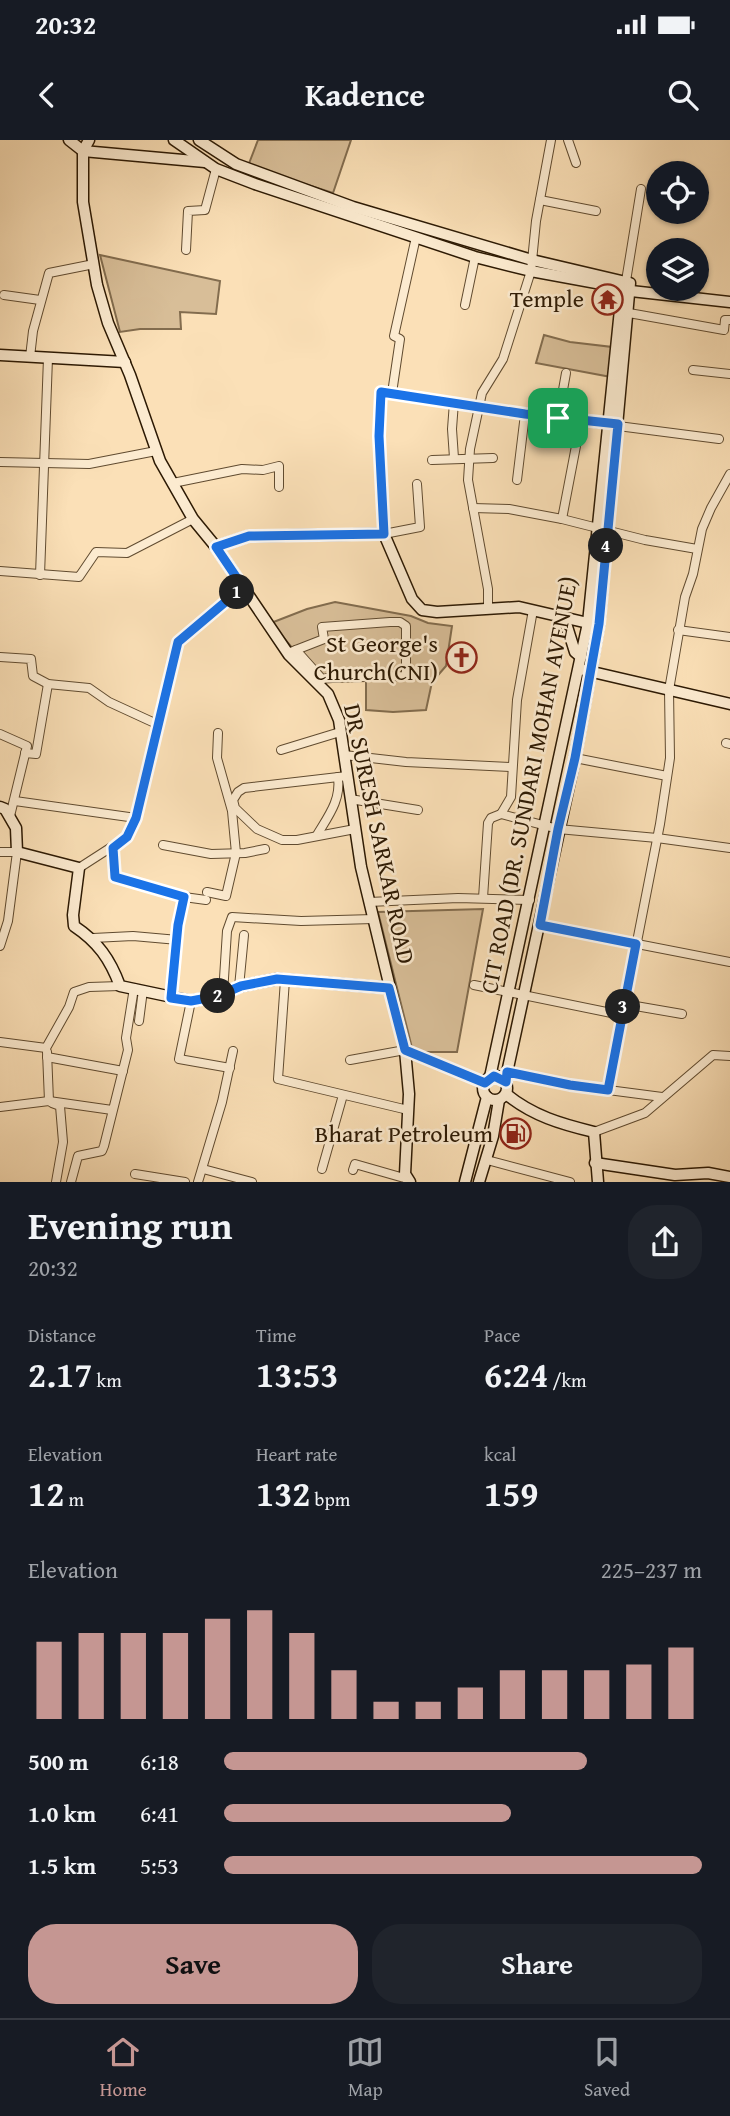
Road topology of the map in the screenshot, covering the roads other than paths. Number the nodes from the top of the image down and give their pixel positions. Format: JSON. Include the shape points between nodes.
{"nodes":[{"id":1,"x":69,"y":140,"type":"edge"},
{"id":2,"x":89,"y":140,"type":"edge"},
{"id":3,"x":174,"y":140,"type":"edge"},
{"id":4,"x":199,"y":140,"type":"edge"},
{"id":5,"x":551,"y":140,"type":"edge"},
{"id":6,"x":568,"y":140,"type":"edge"},
{"id":7,"x":83,"y":150,"type":"junction"},
{"id":8,"x":215,"y":150,"type":"junction"},
{"id":9,"x":576,"y":163,"type":"dead end"},
{"id":10,"x":212,"y":166,"type":"junction"},
{"id":11,"x":641,"y":189,"type":"dead end"},
{"id":12,"x":540,"y":200,"type":"junction"},
{"id":13,"x":596,"y":211,"type":"dead end"},
{"id":14,"x":416,"y":237,"type":"junction"},
{"id":15,"x":186,"y":250,"type":"dead end"},
{"id":16,"x":475,"y":257,"type":"junction"},
{"id":17,"x":94,"y":264,"type":"junction"},
{"id":18,"x":532,"y":266,"type":"junction"},
{"id":19,"x":626,"y":287,"type":"junction"},
{"id":20,"x":4,"y":295,"type":"dead end"},
{"id":21,"x":40,"y":300,"type":"junction"},
{"id":22,"x":730,"y":302,"type":"edge"},
{"id":23,"x":464,"y":306,"type":"dead end"},
{"id":24,"x":629,"y":313,"type":"junction"},
{"id":25,"x":730,"y":320,"type":"edge"},
{"id":26,"x":0,"y":355,"type":"edge"},
{"id":27,"x":30,"y":357,"type":"junction"},
{"id":28,"x":48,"y":358,"type":"junction"},
{"id":29,"x":125,"y":362,"type":"junction"},
{"id":30,"x":693,"y":370,"type":"dead end"},
{"id":31,"x":566,"y":373,"type":"dead end"},
{"id":32,"x":730,"y":374,"type":"edge"},
{"id":33,"x":392,"y":393,"type":"junction"},
{"id":34,"x":454,"y":402,"type":"junction"},
{"id":35,"x":479,"y":406,"type":"junction"},
{"id":36,"x":525,"y":414,"type":"junction"},
{"id":37,"x":558,"y":418,"type":"junction"},
{"id":38,"x":613,"y":424,"type":"junction"},
{"id":39,"x":719,"y":439,"type":"dead end"},
{"id":40,"x":576,"y":446,"type":"dead end"},
{"id":41,"x":156,"y":451,"type":"junction"},
{"id":42,"x":454,"y":458,"type":"junction"},
{"id":43,"x":470,"y":458,"type":"junction"},
{"id":44,"x":493,"y":458,"type":"dead end"},
{"id":45,"x":432,"y":460,"type":"dead end"},
{"id":46,"x":0,"y":462,"type":"edge"},
{"id":47,"x":45,"y":464,"type":"junction"},
{"id":48,"x":730,"y":474,"type":"edge"},
{"id":49,"x":517,"y":480,"type":"dead end"},
{"id":50,"x":173,"y":483,"type":"junction"},
{"id":51,"x":417,"y":484,"type":"dead end"},
{"id":52,"x":279,"y":487,"type":"dead end"},
{"id":53,"x":473,"y":508,"type":"junction"},
{"id":54,"x":193,"y":519,"type":"junction"},
{"id":55,"x":562,"y":519,"type":"junction"},
{"id":56,"x":603,"y":531,"type":"junction"},
{"id":57,"x":384,"y":534,"type":"junction"},
{"id":58,"x":216,"y":547,"type":"junction"},
{"id":59,"x":697,"y":549,"type":"junction"},
{"id":60,"x":0,"y":571,"type":"edge"},
{"id":61,"x":40,"y":575,"type":"junction"},
{"id":62,"x":243,"y":587,"type":"junction"},
{"id":63,"x":488,"y":608,"type":"junction"},
{"id":64,"x":533,"y":610,"type":"junction"},
{"id":65,"x":564,"y":617,"type":"junction"},
{"id":66,"x":588,"y":623,"type":"junction"},
{"id":67,"x":678,"y":630,"type":"junction"},
{"id":68,"x":730,"y":637,"type":"edge"},
{"id":69,"x":292,"y":652,"type":"junction"},
{"id":70,"x":0,"y":657,"type":"edge"},
{"id":71,"x":581,"y":657,"type":"junction"},
{"id":72,"x":584,"y":670,"type":"junction"},
{"id":73,"x":318,"y":680,"type":"junction"},
{"id":74,"x":48,"y":684,"type":"junction"},
{"id":75,"x":669,"y":690,"type":"junction"},
{"id":76,"x":730,"y":704,"type":"edge"},
{"id":77,"x":159,"y":725,"type":"junction"},
{"id":78,"x":340,"y":732,"type":"junction"},
{"id":79,"x":218,"y":733,"type":"dead end"},
{"id":80,"x":0,"y":734,"type":"edge"},
{"id":81,"x":281,"y":750,"type":"dead end"},
{"id":82,"x":25,"y":752,"type":"junction"},
{"id":83,"x":344,"y":755,"type":"junction"},
{"id":84,"x":575,"y":758,"type":"junction"},
{"id":85,"x":511,"y":767,"type":"junction"},
{"id":86,"x":667,"y":776,"type":"junction"},
{"id":87,"x":343,"y":777,"type":"junction"},
{"id":88,"x":350,"y":799,"type":"junction"},
{"id":89,"x":15,"y":801,"type":"junction"},
{"id":90,"x":0,"y":807,"type":"edge"},
{"id":91,"x":418,"y":810,"type":"dead end"},
{"id":92,"x":501,"y":814,"type":"junction"},
{"id":93,"x":10,"y":816,"type":"junction"},
{"id":94,"x":136,"y":818,"type":"junction"},
{"id":95,"x":544,"y":825,"type":"junction"},
{"id":96,"x":355,"y":829,"type":"junction"},
{"id":97,"x":558,"y":829,"type":"junction"},
{"id":98,"x":317,"y":835,"type":"junction"},
{"id":99,"x":657,"y":838,"type":"junction"},
{"id":100,"x":163,"y":845,"type":"dead end"},
{"id":101,"x":113,"y":848,"type":"junction"},
{"id":102,"x":730,"y":848,"type":"edge"},
{"id":103,"x":265,"y":849,"type":"dead end"},
{"id":104,"x":0,"y":852,"type":"edge"},
{"id":105,"x":18,"y":852,"type":"junction"},
{"id":106,"x":236,"y":853,"type":"junction"},
{"id":107,"x":79,"y":867,"type":"junction"},
{"id":108,"x":184,"y":897,"type":"junction"},
{"id":109,"x":483,"y":898,"type":"junction"},
{"id":110,"x":530,"y":900,"type":"junction"},
{"id":111,"x":369,"y":902,"type":"junction"},
{"id":112,"x":374,"y":919,"type":"junction"},
{"id":113,"x":540,"y":925,"type":"junction"},
{"id":114,"x":244,"y":935,"type":"dead end"},
{"id":115,"x":93,"y":938,"type":"junction"},
{"id":116,"x":178,"y":940,"type":"junction"},
{"id":117,"x":636,"y":944,"type":"junction"},
{"id":118,"x":0,"y":946,"type":"edge"},
{"id":119,"x":730,"y":962,"type":"edge"},
{"id":120,"x":285,"y":981,"type":"junction"},
{"id":121,"x":474,"y":985,"type":"dead end"},
{"id":122,"x":120,"y":986,"type":"junction"},
{"id":123,"x":239,"y":987,"type":"junction"},
{"id":124,"x":389,"y":988,"type":"junction"},
{"id":125,"x":139,"y":989,"type":"junction"},
{"id":126,"x":510,"y":993,"type":"junction"},
{"id":127,"x":223,"y":994,"type":"junction"},
{"id":128,"x":524,"y":996,"type":"junction"},
{"id":129,"x":171,"y":998,"type":"junction"},
{"id":130,"x":191,"y":1001,"type":"junction"},
{"id":131,"x":624,"y":1004,"type":"junction"},
{"id":132,"x":682,"y":1014,"type":"dead end"},
{"id":133,"x":621,"y":1016,"type":"junction"},
{"id":134,"x":139,"y":1021,"type":"dead end"},
{"id":135,"x":0,"y":1042,"type":"edge"},
{"id":136,"x":405,"y":1050,"type":"junction"},
{"id":137,"x":233,"y":1051,"type":"dead end"},
{"id":138,"x":47,"y":1053,"type":"junction"},
{"id":139,"x":730,"y":1056,"type":"edge"},
{"id":140,"x":350,"y":1060,"type":"dead end"},
{"id":141,"x":230,"y":1068,"type":"junction"},
{"id":142,"x":123,"y":1071,"type":"junction"},
{"id":143,"x":506,"y":1077,"type":"junction"},
{"id":144,"x":487,"y":1080,"type":"junction"},
{"id":145,"x":608,"y":1090,"type":"junction"},
{"id":146,"x":343,"y":1095,"type":"junction"},
{"id":147,"x":498,"y":1097,"type":"junction"},
{"id":148,"x":662,"y":1097,"type":"junction"},
{"id":149,"x":49,"y":1101,"type":"junction"},
{"id":150,"x":0,"y":1107,"type":"edge"},
{"id":151,"x":112,"y":1110,"type":"junction"},
{"id":152,"x":408,"y":1110,"type":"junction"},
{"id":153,"x":594,"y":1132,"type":"junction"},
{"id":154,"x":487,"y":1160,"type":"junction"},
{"id":155,"x":595,"y":1163,"type":"junction"},
{"id":156,"x":203,"y":1170,"type":"junction"},
{"id":157,"x":322,"y":1170,"type":"dead end"},
{"id":158,"x":353,"y":1170,"type":"dead end"},
{"id":159,"x":135,"y":1174,"type":"dead end"},
{"id":160,"x":730,"y":1177,"type":"edge"},
{"id":161,"x":408,"y":1178,"type":"edge"},
{"id":162,"x":56,"y":1181,"type":"edge"},
{"id":163,"x":71,"y":1181,"type":"edge"},
{"id":164,"x":181,"y":1181,"type":"edge"},
{"id":165,"x":198,"y":1181,"type":"edge"},
{"id":166,"x":252,"y":1181,"type":"edge"},
{"id":167,"x":465,"y":1181,"type":"edge"},
{"id":168,"x":479,"y":1181,"type":"edge"},
{"id":169,"x":570,"y":1181,"type":"edge"},
{"id":170,"x":598,"y":1181,"type":"edge"}],
"edges":[{"from":1,"to":7,"type":"street"},
{"from":2,"to":7,"type":"street"},
{"from":3,"to":10,"type":"street"},
{"from":4,"to":8,"type":"street"},
{"from":5,"to":12,"type":"street"},
{"from":6,"to":9,"type":"street"},
{"from":7,"to":10,"type":"street"},
{"from":7,"to":17,"type":"street","name":"DR SURESH SARKAR ROAD","via":[[83,202]]},
{"from":8,"to":10,"type":"street"},
{"from":8,"to":18,"type":"street","via":[[236,164],[353,207]]},
{"from":10,"to":14,"type":"street"},
{"from":10,"to":15,"type":"street","via":[[205,209],[188,211]]},
{"from":11,"to":19,"type":"street"},
{"from":12,"to":13,"type":"street"},
{"from":12,"to":18,"type":"street"},
{"from":14,"to":16,"type":"street"},
{"from":14,"to":33,"type":"street","via":[[394,336],[400,339]]},
{"from":16,"to":18,"type":"street"},
{"from":16,"to":23,"type":"street"},
{"from":17,"to":21,"type":"street","via":[[51,271]]},
{"from":17,"to":29,"type":"street","name":"DR SURESH SARKAR ROAD","via":[[108,323]]},
{"from":18,"to":19,"type":"street"},
{"from":18,"to":35,"type":"street","via":[[503,359]]},
{"from":19,"to":22,"type":"street"},
{"from":19,"to":24,"type":"street","name":"CIT ROAD (DR. SUNDARI MOHAN AVENUE)"},
{"from":19,"to":38,"type":"street","name":"CIT ROAD (DR. SUNDARI MOHAN AVENUE)"},
{"from":20,"to":21,"type":"street"},
{"from":21,"to":27,"type":"street"},
{"from":24,"to":25,"type":"street","via":[[724,330],[725,320]]},
{"from":24,"to":38,"type":"street","name":"CIT ROAD (DR. SUNDARI MOHAN AVENUE)"},
{"from":26,"to":27,"type":"street"},
{"from":27,"to":28,"type":"street"},
{"from":28,"to":29,"type":"street"},
{"from":28,"to":47,"type":"street"},
{"from":29,"to":41,"type":"street","name":"DR SURESH SARKAR ROAD"},
{"from":30,"to":32,"type":"street"},
{"from":31,"to":37,"type":"street"},
{"from":33,"to":34,"type":"street"},
{"from":33,"to":57,"type":"street","via":[[381,392]]},
{"from":34,"to":35,"type":"street"},
{"from":34,"to":42,"type":"street"},
{"from":35,"to":36,"type":"street"},
{"from":35,"to":43,"type":"street"},
{"from":36,"to":37,"type":"street"},
{"from":36,"to":49,"type":"street"},
{"from":37,"to":38,"type":"street"},
{"from":38,"to":39,"type":"street"},
{"from":38,"to":56,"type":"street","name":"CIT ROAD (DR. SUNDARI MOHAN AVENUE)"},
{"from":40,"to":55,"type":"street"},
{"from":41,"to":47,"type":"street","via":[[89,464]]},
{"from":41,"to":50,"type":"street","name":"DR SURESH SARKAR ROAD"},
{"from":42,"to":43,"type":"street"},
{"from":42,"to":45,"type":"street"},
{"from":43,"to":44,"type":"street"},
{"from":43,"to":53,"type":"street"},
{"from":46,"to":47,"type":"street"},
{"from":47,"to":61,"type":"street"},
{"from":48,"to":59,"type":"street","via":[[711,508]]},
{"from":50,"to":52,"type":"street","via":[[279,466]]},
{"from":50,"to":54,"type":"street","name":"DR SURESH SARKAR ROAD"},
{"from":51,"to":57,"type":"street","via":[[420,527]]},
{"from":53,"to":55,"type":"street"},
{"from":53,"to":63,"type":"street"},
{"from":54,"to":58,"type":"street","name":"DR SURESH SARKAR ROAD"},
{"from":54,"to":61,"type":"street","via":[[127,553],[96,552],[79,577]]},
{"from":55,"to":56,"type":"street"},
{"from":56,"to":59,"type":"street"},
{"from":56,"to":66,"type":"street","name":"CIT ROAD (DR. SUNDARI MOHAN AVENUE)"},
{"from":56,"to":72,"type":"street","name":"CIT ROAD (DR. SUNDARI MOHAN AVENUE)","via":[[599,624]]},
{"from":57,"to":58,"type":"street","via":[[249,536]]},
{"from":57,"to":63,"type":"street","via":[[412,599],[422,610]]},
{"from":58,"to":62,"type":"street","name":"DR SURESH SARKAR ROAD"},
{"from":59,"to":67,"type":"street"},
{"from":60,"to":61,"type":"street"},
{"from":62,"to":69,"type":"street","name":"DR SURESH SARKAR ROAD"},
{"from":62,"to":77,"type":"street","via":[[178,642]]},
{"from":63,"to":64,"type":"street"},
{"from":64,"to":65,"type":"street"},
{"from":64,"to":85,"type":"street"},
{"from":65,"to":66,"type":"street"},
{"from":65,"to":71,"type":"street","via":[[575,652]]},
{"from":66,"to":71,"type":"street","name":"CIT ROAD (DR. SUNDARI MOHAN AVENUE)"},
{"from":67,"to":68,"type":"street"},
{"from":67,"to":75,"type":"street"},
{"from":69,"to":73,"type":"street","name":"DR SURESH SARKAR ROAD"},
{"from":69,"to":73,"type":"street","via":[[324,639],[322,627],[390,622],[406,626],[406,676]]},
{"from":70,"to":74,"type":"street","via":[[31,659],[33,677]]},
{"from":71,"to":72,"type":"street","name":"CIT ROAD (DR. SUNDARI MOHAN AVENUE)"},
{"from":72,"to":75,"type":"street"},
{"from":72,"to":84,"type":"street","name":"CIT ROAD (DR. SUNDARI MOHAN AVENUE)"},
{"from":72,"to":95,"type":"street","name":"CIT ROAD (DR. SUNDARI MOHAN AVENUE)"},
{"from":73,"to":78,"type":"street","name":"DR SURESH SARKAR ROAD","via":[[339,720]]},
{"from":74,"to":77,"type":"street","via":[[89,688]]},
{"from":74,"to":82,"type":"street","via":[[36,754]]},
{"from":75,"to":76,"type":"street"},
{"from":75,"to":86,"type":"street"},
{"from":77,"to":94,"type":"street"},
{"from":78,"to":81,"type":"street"},
{"from":78,"to":83,"type":"street","name":"DR SURESH SARKAR ROAD"},
{"from":79,"to":106,"type":"street","via":[[217,758],[232,811]]},
{"from":80,"to":82,"type":"street","via":[[27,746]]},
{"from":82,"to":89,"type":"street"},
{"from":83,"to":85,"type":"street"},
{"from":83,"to":87,"type":"street","name":"DR SURESH SARKAR ROAD"},
{"from":84,"to":86,"type":"street"},
{"from":84,"to":97,"type":"street","name":"CIT ROAD (DR. SUNDARI MOHAN AVENUE)"},
{"from":85,"to":92,"type":"street","via":[[510,797]]},
{"from":86,"to":99,"type":"street"},
{"from":87,"to":88,"type":"street","name":"DR SURESH SARKAR ROAD"},
{"from":87,"to":98,"type":"street","via":[[337,802]]},
{"from":87,"to":98,"type":"street","via":[[244,788],[233,800],[235,808],[269,836],[297,840]]},
{"from":88,"to":91,"type":"street"},
{"from":88,"to":96,"type":"street","name":"DR SURESH SARKAR ROAD"},
{"from":89,"to":93,"type":"street"},
{"from":89,"to":94,"type":"street"},
{"from":90,"to":93,"type":"street"},
{"from":92,"to":95,"type":"street"},
{"from":92,"to":109,"type":"street","via":[[488,823]]},
{"from":93,"to":105,"type":"street"},
{"from":94,"to":101,"type":"street","via":[[127,837]]},
{"from":95,"to":97,"type":"street"},
{"from":95,"to":110,"type":"street","name":"CIT ROAD (DR. SUNDARI MOHAN AVENUE)"},
{"from":96,"to":98,"type":"street"},
{"from":96,"to":111,"type":"street","name":"DR SURESH SARKAR ROAD"},
{"from":97,"to":99,"type":"street"},
{"from":97,"to":113,"type":"street","name":"CIT ROAD (DR. SUNDARI MOHAN AVENUE)"},
{"from":99,"to":102,"type":"street"},
{"from":99,"to":117,"type":"street"},
{"from":100,"to":106,"type":"street","via":[[211,854]]},
{"from":101,"to":107,"type":"street"},
{"from":101,"to":108,"type":"street","via":[[115,877]]},
{"from":103,"to":106,"type":"street"},
{"from":104,"to":105,"type":"street"},
{"from":105,"to":107,"type":"street"},
{"from":105,"to":118,"type":"street"},
{"from":106,"to":108,"type":"street","via":[[226,897]]},
{"from":107,"to":115,"type":"street","via":[[74,926]]},
{"from":108,"to":116,"type":"street"},
{"from":109,"to":110,"type":"street"},
{"from":109,"to":111,"type":"street"},
{"from":110,"to":126,"type":"street","name":"CIT ROAD (DR. SUNDARI MOHAN AVENUE)"},
{"from":111,"to":112,"type":"street","name":"DR SURESH SARKAR ROAD"},
{"from":112,"to":124,"type":"street","name":"DR SURESH SARKAR ROAD"},
{"from":112,"to":127,"type":"street","via":[[232,918]]},
{"from":113,"to":117,"type":"street"},
{"from":113,"to":128,"type":"street","name":"CIT ROAD (DR. SUNDARI MOHAN AVENUE)"},
{"from":114,"to":123,"type":"street"},
{"from":115,"to":116,"type":"street"},
{"from":115,"to":122,"type":"street"},
{"from":116,"to":129,"type":"street"},
{"from":117,"to":119,"type":"street"},
{"from":117,"to":131,"type":"street"},
{"from":120,"to":123,"type":"street"},
{"from":120,"to":124,"type":"street"},
{"from":120,"to":146,"type":"street","via":[[278,1079]]},
{"from":121,"to":126,"type":"street"},
{"from":122,"to":125,"type":"street"},
{"from":122,"to":138,"type":"street","via":[[74,992]]},
{"from":123,"to":127,"type":"street"},
{"from":124,"to":136,"type":"street","name":"DR SURESH SARKAR ROAD"},
{"from":125,"to":129,"type":"street"},
{"from":125,"to":134,"type":"street"},
{"from":125,"to":142,"type":"street"},
{"from":126,"to":128,"type":"street"},
{"from":126,"to":144,"type":"street","name":"CIT ROAD (DR. SUNDARI MOHAN AVENUE)"},
{"from":127,"to":130,"type":"street"},
{"from":128,"to":133,"type":"street"},
{"from":128,"to":143,"type":"street","name":"CIT ROAD (DR. SUNDARI MOHAN AVENUE)"},
{"from":129,"to":130,"type":"street"},
{"from":130,"to":141,"type":"street","via":[[179,1059]]},
{"from":131,"to":132,"type":"street"},
{"from":131,"to":133,"type":"street"},
{"from":133,"to":145,"type":"street"},
{"from":135,"to":138,"type":"street"},
{"from":136,"to":140,"type":"street"},
{"from":136,"to":144,"type":"street"},
{"from":136,"to":152,"type":"street","name":"DR SURESH SARKAR ROAD"},
{"from":137,"to":141,"type":"street"},
{"from":138,"to":142,"type":"street"},
{"from":138,"to":149,"type":"street"},
{"from":139,"to":148,"type":"street","via":[[713,1055]]},
{"from":141,"to":156,"type":"street"},
{"from":142,"to":151,"type":"street"},
{"from":143,"to":144,"type":"street"},
{"from":143,"to":145,"type":"street"},
{"from":143,"to":147,"type":"street","name":"CIT ROAD (DR. SUNDARI MOHAN AVENUE)"},
{"from":144,"to":147,"type":"street","via":[[484,1091]]},
{"from":145,"to":148,"type":"street"},
{"from":146,"to":152,"type":"street"},
{"from":146,"to":157,"type":"street"},
{"from":147,"to":153,"type":"street","via":[[558,1124]]},
{"from":147,"to":154,"type":"street"},
{"from":147,"to":167,"type":"street"},
{"from":148,"to":153,"type":"street","via":[[645,1113]]},
{"from":149,"to":150,"type":"street"},
{"from":149,"to":151,"type":"street"},
{"from":149,"to":162,"type":"street","via":[[60,1106],[63,1142]]},
{"from":151,"to":163,"type":"street","via":[[102,1151],[78,1156]]},
{"from":152,"to":161,"type":"street","name":"DR SURESH SARKAR ROAD"},
{"from":153,"to":155,"type":"street"},
{"from":154,"to":168,"type":"street"},
{"from":154,"to":169,"type":"street"},
{"from":155,"to":160,"type":"street","via":[[675,1175]]},
{"from":155,"to":170,"type":"street"},
{"from":156,"to":165,"type":"street"},
{"from":156,"to":166,"type":"street"},
{"from":158,"to":161,"type":"street","via":[[355,1164]]},
{"from":159,"to":164,"type":"street"}]}
